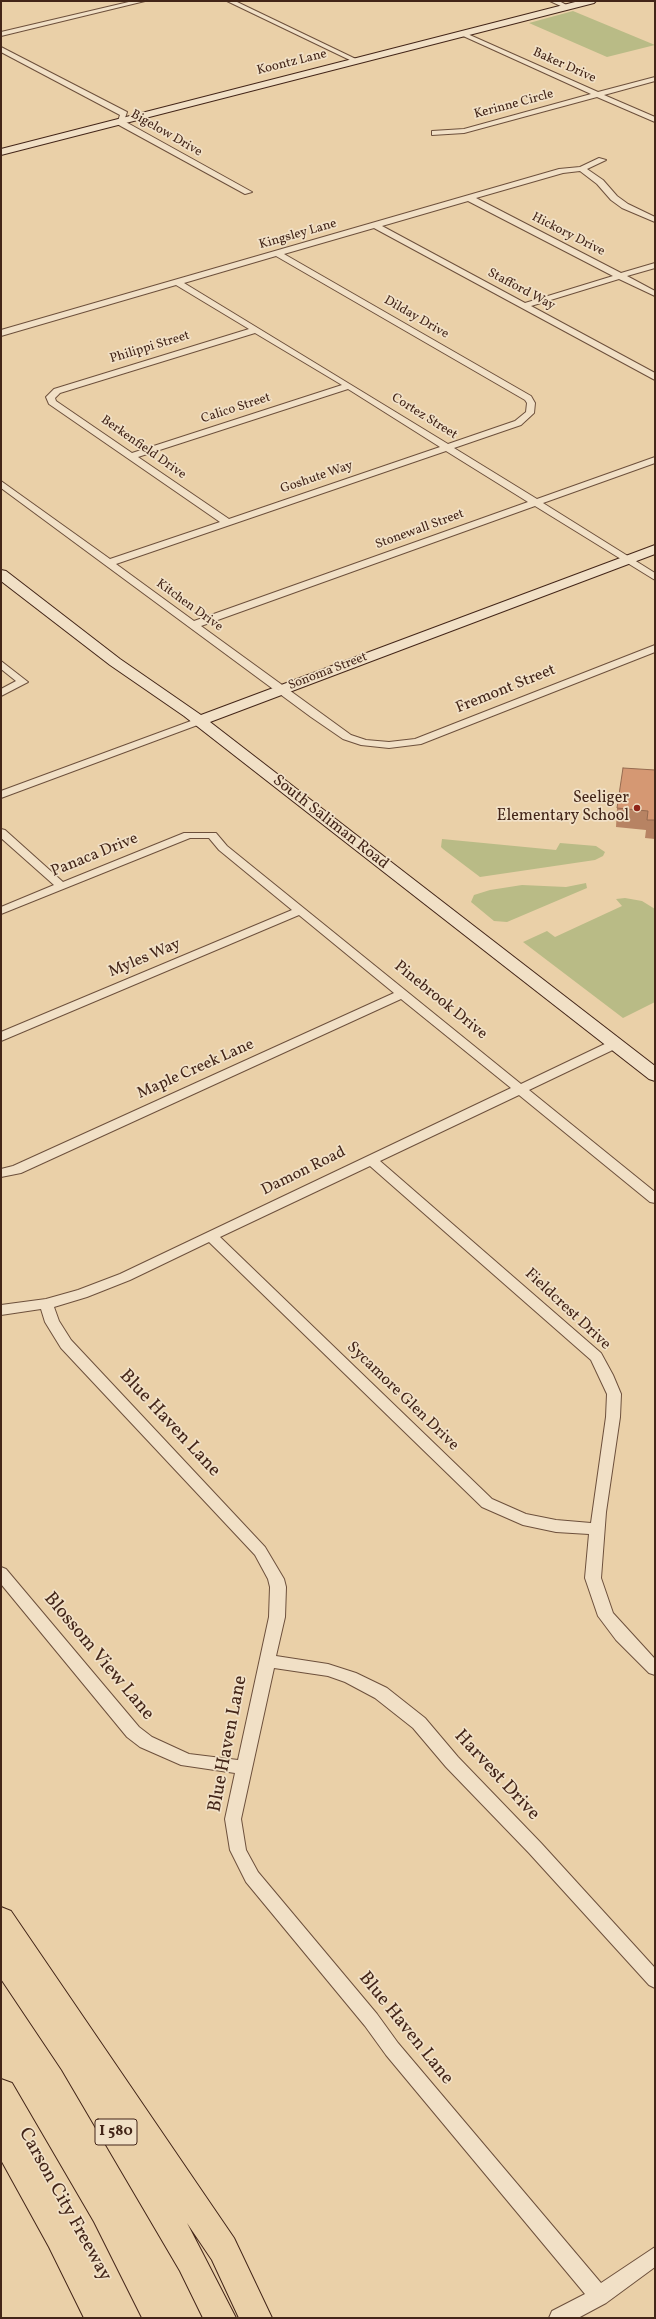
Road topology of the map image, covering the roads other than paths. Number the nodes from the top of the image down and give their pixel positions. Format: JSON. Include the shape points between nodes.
{"nodes":[{"id":1,"x":142,"y":1,"type":"edge"},
{"id":2,"x":230,"y":1,"type":"edge"},
{"id":3,"x":553,"y":1,"type":"edge"},
{"id":4,"x":590,"y":1,"type":"edge"},
{"id":5,"x":567,"y":7,"type":"junction"},
{"id":6,"x":1,"y":34,"type":"edge"},
{"id":7,"x":464,"y":34,"type":"junction"},
{"id":8,"x":1,"y":49,"type":"edge"},
{"id":9,"x":356,"y":61,"type":"junction"},
{"id":10,"x":653,"y":79,"type":"dead end"},
{"id":11,"x":598,"y":94,"type":"junction"},
{"id":12,"x":655,"y":120,"type":"edge"},
{"id":13,"x":120,"y":122,"type":"junction"},
{"id":14,"x":435,"y":133,"type":"dead end"},
{"id":15,"x":1,"y":152,"type":"edge"},
{"id":16,"x":602,"y":160,"type":"dead end"},
{"id":17,"x":581,"y":170,"type":"junction"},
{"id":18,"x":248,"y":192,"type":"dead end"},
{"id":19,"x":469,"y":198,"type":"junction"},
{"id":20,"x":655,"y":220,"type":"edge"},
{"id":21,"x":375,"y":225,"type":"junction"},
{"id":22,"x":277,"y":254,"type":"junction"},
{"id":23,"x":655,"y":264,"type":"edge"},
{"id":24,"x":619,"y":276,"type":"junction"},
{"id":25,"x":177,"y":282,"type":"junction"},
{"id":26,"x":655,"y":294,"type":"edge"},
{"id":27,"x":524,"y":306,"type":"junction"},
{"id":28,"x":256,"y":330,"type":"junction"},
{"id":29,"x":1,"y":333,"type":"edge"},
{"id":30,"x":655,"y":376,"type":"edge"},
{"id":31,"x":349,"y":386,"type":"junction"},
{"id":32,"x":53,"y":393,"type":"joint"},
{"id":33,"x":530,"y":413,"type":"joint"},
{"id":34,"x":448,"y":448,"type":"junction"},
{"id":35,"x":131,"y":456,"type":"junction"},
{"id":36,"x":655,"y":460,"type":"edge"},
{"id":37,"x":1,"y":484,"type":"edge"},
{"id":38,"x":535,"y":503,"type":"junction"},
{"id":39,"x":227,"y":522,"type":"junction"},
{"id":40,"x":655,"y":549,"type":"edge"},
{"id":41,"x":627,"y":560,"type":"junction"},
{"id":42,"x":110,"y":563,"type":"junction"},
{"id":43,"x":1,"y":574,"type":"edge"},
{"id":44,"x":655,"y":577,"type":"edge"},
{"id":45,"x":194,"y":625,"type":"junction"},
{"id":46,"x":655,"y":648,"type":"edge"},
{"id":47,"x":1,"y":664,"type":"edge"},
{"id":48,"x":281,"y":690,"type":"junction"},
{"id":49,"x":1,"y":693,"type":"edge"},
{"id":50,"x":199,"y":721,"type":"junction"},
{"id":51,"x":365,"y":743,"type":"joint"},
{"id":52,"x":1,"y":795,"type":"edge"},
{"id":53,"x":1,"y":832,"type":"edge"},
{"id":54,"x":202,"y":834,"type":"joint"},
{"id":55,"x":62,"y":886,"type":"junction"},
{"id":56,"x":301,"y":910,"type":"junction"},
{"id":57,"x":1,"y":911,"type":"edge"},
{"id":58,"x":403,"y":993,"type":"junction"},
{"id":59,"x":1,"y":1037,"type":"edge"},
{"id":60,"x":615,"y":1044,"type":"junction"},
{"id":61,"x":655,"y":1075,"type":"edge"},
{"id":62,"x":520,"y":1088,"type":"junction"},
{"id":63,"x":370,"y":1159,"type":"junction"},
{"id":64,"x":1,"y":1173,"type":"edge"},
{"id":65,"x":655,"y":1199,"type":"edge"},
{"id":66,"x":211,"y":1236,"type":"junction"},
{"id":67,"x":46,"y":1304,"type":"junction"},
{"id":68,"x":1,"y":1310,"type":"edge"},
{"id":69,"x":597,"y":1529,"type":"junction"},
{"id":70,"x":1,"y":1573,"type":"edge"},
{"id":71,"x":268,"y":1661,"type":"junction"},
{"id":72,"x":655,"y":1669,"type":"edge"},
{"id":73,"x":245,"y":1768,"type":"junction"},
{"id":74,"x":1,"y":1920,"type":"edge"},
{"id":75,"x":1,"y":1954,"type":"edge"},
{"id":76,"x":655,"y":1980,"type":"edge"},
{"id":77,"x":1,"y":2092,"type":"edge"},
{"id":78,"x":1,"y":2130,"type":"edge"},
{"id":79,"x":655,"y":2256,"type":"edge"},
{"id":80,"x":599,"y":2296,"type":"junction"},
{"id":81,"x":101,"y":2318,"type":"edge"},
{"id":82,"x":125,"y":2318,"type":"edge"},
{"id":83,"x":220,"y":2318,"type":"edge"},
{"id":84,"x":256,"y":2318,"type":"edge"},
{"id":85,"x":560,"y":2318,"type":"edge"}],
"edges":[{"from":1,"to":6,"type":"street"},
{"from":2,"to":9,"type":"street"},
{"from":3,"to":5,"type":"street"},
{"from":4,"to":5,"type":"street","name":"Koontz Lane"},
{"from":5,"to":7,"type":"street","name":"Koontz Lane"},
{"from":7,"to":9,"type":"street","name":"Koontz Lane"},
{"from":7,"to":11,"type":"street","name":"Baker Drive"},
{"from":8,"to":13,"type":"street","name":"Bigelow Drive","via":[[124,114]]},
{"from":9,"to":13,"type":"street","name":"Koontz Lane"},
{"from":10,"to":11,"type":"street","name":"Kerinne Circle"},
{"from":11,"to":12,"type":"street","name":"Baker Drive"},
{"from":11,"to":14,"type":"street","name":"Kerinne Circle","via":[[464,130]]},
{"from":13,"to":15,"type":"street","name":"Koontz Lane"},
{"from":13,"to":18,"type":"street","name":"Bigelow Drive"},
{"from":16,"to":17,"type":"street","name":"Kingsley Lane"},
{"from":17,"to":19,"type":"street","name":"Kingsley Lane","via":[[562,171]]},
{"from":17,"to":20,"type":"street","via":[[600,182],[625,206]]},
{"from":19,"to":21,"type":"street","name":"Kingsley Lane"},
{"from":19,"to":24,"type":"street","name":"Hickory Drive"},
{"from":21,"to":22,"type":"street","name":"Kingsley Lane"},
{"from":21,"to":27,"type":"street","name":"Stafford Way"},
{"from":22,"to":25,"type":"street","name":"Kingsley Lane"},
{"from":22,"to":33,"type":"street","name":"Dilday Drive","via":[[528,398],[531,403]]},
{"from":23,"to":24,"type":"street"},
{"from":24,"to":26,"type":"street","name":"Hickory Drive"},
{"from":24,"to":27,"type":"street"},
{"from":25,"to":28,"type":"street","name":"Cortez Street"},
{"from":25,"to":29,"type":"street","name":"Kingsley Lane"},
{"from":27,"to":30,"type":"street","name":"Stafford Way"},
{"from":28,"to":31,"type":"street","name":"Cortez Street"},
{"from":28,"to":32,"type":"street","name":"Philippi Street"},
{"from":31,"to":34,"type":"street","name":"Cortez Street"},
{"from":31,"to":35,"type":"street","name":"Calico Street"},
{"from":32,"to":35,"type":"street","name":"Berkenfield Drive","via":[[50,396],[52,402]]},
{"from":33,"to":34,"type":"street","name":"Goshute Way","via":[[518,423]]},
{"from":34,"to":38,"type":"street","name":"Cortez Street"},
{"from":34,"to":39,"type":"street","name":"Goshute Way"},
{"from":35,"to":39,"type":"street","name":"Berkenfield Drive"},
{"from":36,"to":38,"type":"street","name":"Stonewall Street"},
{"from":37,"to":42,"type":"street","name":"Kitchen Drive"},
{"from":38,"to":41,"type":"street","name":"Cortez Street"},
{"from":38,"to":45,"type":"street","name":"Stonewall Street"},
{"from":39,"to":42,"type":"street","name":"Goshute Way"},
{"from":40,"to":41,"type":"street","name":"Sonoma Street"},
{"from":41,"to":44,"type":"street","name":"Cortez Street"},
{"from":41,"to":48,"type":"street","name":"Sonoma Street"},
{"from":42,"to":45,"type":"street","name":"Kitchen Drive"},
{"from":43,"to":50,"type":"street","name":"South Saliman Road","via":[[115,662]]},
{"from":45,"to":48,"type":"street","name":"Kitchen Drive"},
{"from":46,"to":51,"type":"street","name":"Fremont Street","via":[[417,742],[389,745]]},
{"from":47,"to":49,"type":"street","via":[[24,682]]},
{"from":48,"to":50,"type":"street","name":"Sonoma Street"},
{"from":48,"to":51,"type":"street","name":"Kitchen Drive","via":[[347,737]]},
{"from":50,"to":52,"type":"street","name":"Sonoma Street"},
{"from":50,"to":60,"type":"street","name":"South Saliman Road"},
{"from":53,"to":55,"type":"street"},
{"from":54,"to":55,"type":"street","name":"Panaca Drive","via":[[188,835]]},
{"from":54,"to":56,"type":"street","name":"Pinebrook Drive","via":[[212,834],[223,848]]},
{"from":55,"to":57,"type":"street","name":"Panaca Drive"},
{"from":56,"to":58,"type":"street","name":"Pinebrook Drive"},
{"from":56,"to":59,"type":"street","name":"Myles Way"},
{"from":58,"to":62,"type":"street","name":"Pinebrook Drive"},
{"from":58,"to":64,"type":"street","name":"Maple Creek Lane","via":[[16,1170]]},
{"from":60,"to":61,"type":"street","name":"South Saliman Road"},
{"from":60,"to":62,"type":"street","name":"Damon Road"},
{"from":62,"to":63,"type":"street","name":"Damon Road"},
{"from":62,"to":65,"type":"street","name":"Pinebrook Drive"},
{"from":63,"to":66,"type":"street","name":"Damon Road"},
{"from":63,"to":69,"type":"street","name":"Fieldcrest Drive","via":[[596,1357],[614,1394]]},
{"from":66,"to":67,"type":"street","name":"Damon Road","via":[[125,1278]]},
{"from":66,"to":69,"type":"street","name":"Sycamore Glen Drive","via":[[487,1503],[523,1519],[556,1526]]},
{"from":67,"to":68,"type":"street","name":"Damon Road"},
{"from":67,"to":71,"type":"street","name":"Blue Haven Lane","via":[[52,1322],[66,1344],[260,1551],[278,1587],[277,1617]]},
{"from":69,"to":72,"type":"street","name":"Fieldcrest Drive","via":[[593,1578],[606,1616]]},
{"from":70,"to":73,"type":"street","name":"Blossom View Lane","via":[[132,1732],[146,1742],[187,1760]]},
{"from":71,"to":73,"type":"street","name":"Blue Haven Lane"},
{"from":71,"to":76,"type":"street","name":"Harvest Drive","via":[[328,1670],[350,1677],[381,1693],[419,1723],[452,1762],[535,1848]]},
{"from":73,"to":80,"type":"street","name":"Blue Haven Lane","via":[[233,1819],[238,1850],[252,1877]]},
{"from":74,"to":84,"type":"highway","via":[[223,2249]]},
{"from":75,"to":83,"type":"highway","number":"I 580","via":[[73,2060],[191,2260]]},
{"from":77,"to":82,"type":"highway","name":"Carson City Freeway","via":[[82,2233]]},
{"from":78,"to":81,"type":"highway","via":[[60,2236]]},
{"from":79,"to":80,"type":"street"},
{"from":80,"to":85,"type":"street"}]}
